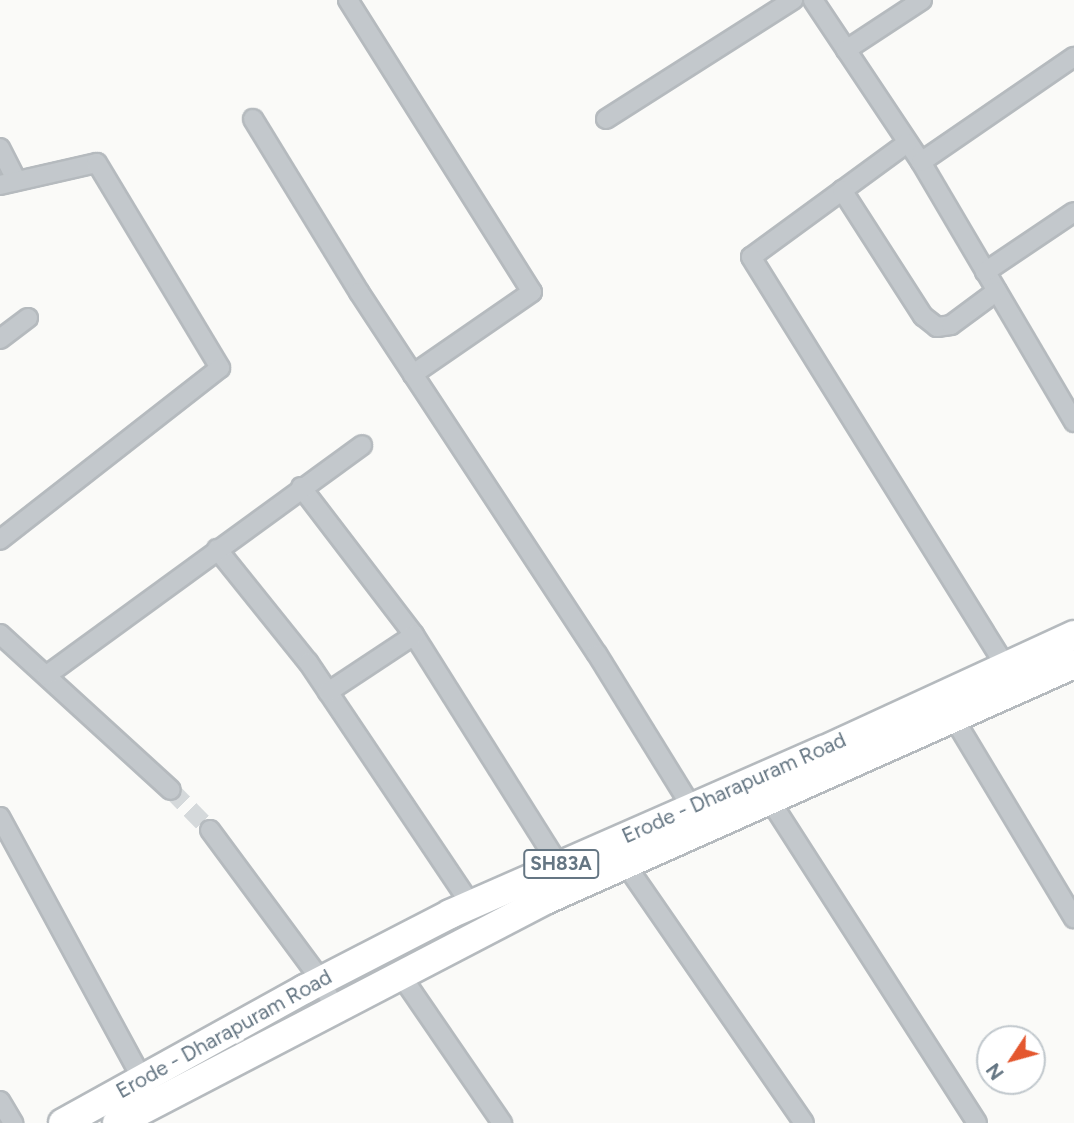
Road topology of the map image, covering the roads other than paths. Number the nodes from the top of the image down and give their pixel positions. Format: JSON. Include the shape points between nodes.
{"nodes":[{"id":1,"x":348,"y":0,"type":"edge"},
{"id":2,"x":793,"y":0,"type":"edge"},
{"id":3,"x":813,"y":0,"type":"edge"},
{"id":4,"x":922,"y":0,"type":"edge"},
{"id":5,"x":846,"y":50,"type":"junction"},
{"id":6,"x":1074,"y":57,"type":"edge"},
{"id":7,"x":253,"y":119,"type":"dead end"},
{"id":8,"x":606,"y":119,"type":"dead end"},
{"id":9,"x":907,"y":143,"type":"junction"},
{"id":10,"x":0,"y":148,"type":"edge"},
{"id":11,"x":921,"y":162,"type":"junction"},
{"id":12,"x":8,"y":183,"type":"edge"},
{"id":13,"x":842,"y":190,"type":"junction"},
{"id":14,"x":1074,"y":212,"type":"edge"},
{"id":15,"x":985,"y":272,"type":"junction"},
{"id":16,"x":997,"y":291,"type":"junction"},
{"id":17,"x":27,"y":318,"type":"dead end"},
{"id":18,"x":0,"y":339,"type":"edge"},
{"id":19,"x":413,"y":374,"type":"junction"},
{"id":20,"x":1074,"y":422,"type":"edge"},
{"id":21,"x":362,"y":445,"type":"dead end"},
{"id":22,"x":301,"y":487,"type":"junction"},
{"id":23,"x":0,"y":540,"type":"edge"},
{"id":24,"x":217,"y":549,"type":"junction"},
{"id":25,"x":0,"y":634,"type":"edge"},
{"id":26,"x":414,"y":635,"type":"junction"},
{"id":27,"x":1074,"y":635,"type":"edge"},
{"id":28,"x":1074,"y":664,"type":"edge"},
{"id":29,"x":1006,"y":666,"type":"junction"},
{"id":30,"x":47,"y":675,"type":"junction"},
{"id":31,"x":328,"y":692,"type":"junction"},
{"id":32,"x":953,"y":717,"type":"junction"},
{"id":33,"x":171,"y":790,"type":"tunnel mouth"},
{"id":34,"x":764,"y":790,"type":"junction"},
{"id":35,"x":0,"y":817,"type":"edge"},
{"id":36,"x":699,"y":819,"type":"junction"},
{"id":37,"x":210,"y":830,"type":"tunnel mouth"},
{"id":38,"x":559,"y":865,"type":"junction"},
{"id":39,"x":626,"y":865,"type":"junction"},
{"id":40,"x":471,"y":905,"type":"junction"},
{"id":41,"x":1074,"y":918,"type":"edge"},
{"id":42,"x":400,"y":974,"type":"junction"},
{"id":43,"x":321,"y":980,"type":"junction"},
{"id":44,"x":334,"y":1008,"type":"junction"},
{"id":45,"x":142,"y":1079,"type":"junction"},
{"id":46,"x":0,"y":1101,"type":"edge"},
{"id":47,"x":13,"y":1123,"type":"edge"},
{"id":48,"x":63,"y":1123,"type":"edge"},
{"id":49,"x":117,"y":1123,"type":"edge"},
{"id":50,"x":502,"y":1123,"type":"edge"},
{"id":51,"x":804,"y":1123,"type":"edge"},
{"id":52,"x":977,"y":1123,"type":"edge"}],
"edges":[{"from":1,"to":19,"type":"street","via":[[533,292]]},
{"from":2,"to":8,"type":"street"},
{"from":3,"to":5,"type":"street"},
{"from":4,"to":5,"type":"street"},
{"from":5,"to":9,"type":"street"},
{"from":6,"to":11,"type":"street"},
{"from":7,"to":19,"type":"street"},
{"from":9,"to":11,"type":"street"},
{"from":9,"to":13,"type":"street"},
{"from":10,"to":12,"type":"street"},
{"from":11,"to":15,"type":"street"},
{"from":12,"to":23,"type":"street","via":[[97,163],[220,368]]},
{"from":13,"to":16,"type":"street","via":[[923,316],[937,327],[960,320]]},
{"from":13,"to":29,"type":"street","via":[[751,257]]},
{"from":14,"to":15,"type":"street"},
{"from":15,"to":16,"type":"street"},
{"from":16,"to":20,"type":"street"},
{"from":17,"to":18,"type":"street"},
{"from":19,"to":36,"type":"street","via":[[590,642]]},
{"from":21,"to":22,"type":"street"},
{"from":22,"to":24,"type":"street"},
{"from":22,"to":26,"type":"street"},
{"from":24,"to":30,"type":"street"},
{"from":24,"to":31,"type":"street"},
{"from":25,"to":30,"type":"street"},
{"from":26,"to":31,"type":"street"},
{"from":26,"to":38,"type":"street"},
{"from":27,"to":29,"type":"main road","name":"Erode - Dharapuram Road","number":"SH83A"},
{"from":28,"to":32,"type":"main road","name":"Erode - Dharapuram Road","number":"SH83A"},
{"from":29,"to":34,"type":"main road","name":"Erode - Dharapuram Road","number":"SH83A"},
{"from":30,"to":33,"type":"street"},
{"from":31,"to":40,"type":"street"},
{"from":32,"to":34,"type":"main road","name":"Erode - Dharapuram Road","number":"SH83A"},
{"from":32,"to":41,"type":"street"},
{"from":34,"to":36,"type":"main road","name":"Erode - Dharapuram Road","number":"SH83A"},
{"from":34,"to":52,"type":"street"},
{"from":35,"to":45,"type":"street"},
{"from":36,"to":38,"type":"main road","name":"Erode - Dharapuram Road","number":"SH83A"},
{"from":36,"to":39,"type":"main road","name":"Erode - Dharapuram Road","number":"SH83A"},
{"from":37,"to":43,"type":"street"},
{"from":38,"to":40,"type":"main road","name":"Erode - Dharapuram Road","number":"SH83A"},
{"from":39,"to":42,"type":"main road","name":"Erode - Dharapuram Road","number":"SH83A","via":[[543,901]]},
{"from":39,"to":51,"type":"street"},
{"from":40,"to":43,"type":"main road","name":"Erode - Dharapuram Road","number":"SH83A"},
{"from":42,"to":44,"type":"main road","name":"Erode - Dharapuram Road","number":"SH83A"},
{"from":42,"to":50,"type":"street"},
{"from":43,"to":44,"type":"street"},
{"from":43,"to":45,"type":"main road","name":"Erode - Dharapuram Road","number":"SH83A"},
{"from":44,"to":49,"type":"main road","name":"Erode - Dharapuram Road","number":"SH83A"},
{"from":45,"to":48,"type":"main road","name":"Erode - Dharapuram Road","number":"SH83A"},
{"from":46,"to":47,"type":"street"}]}
